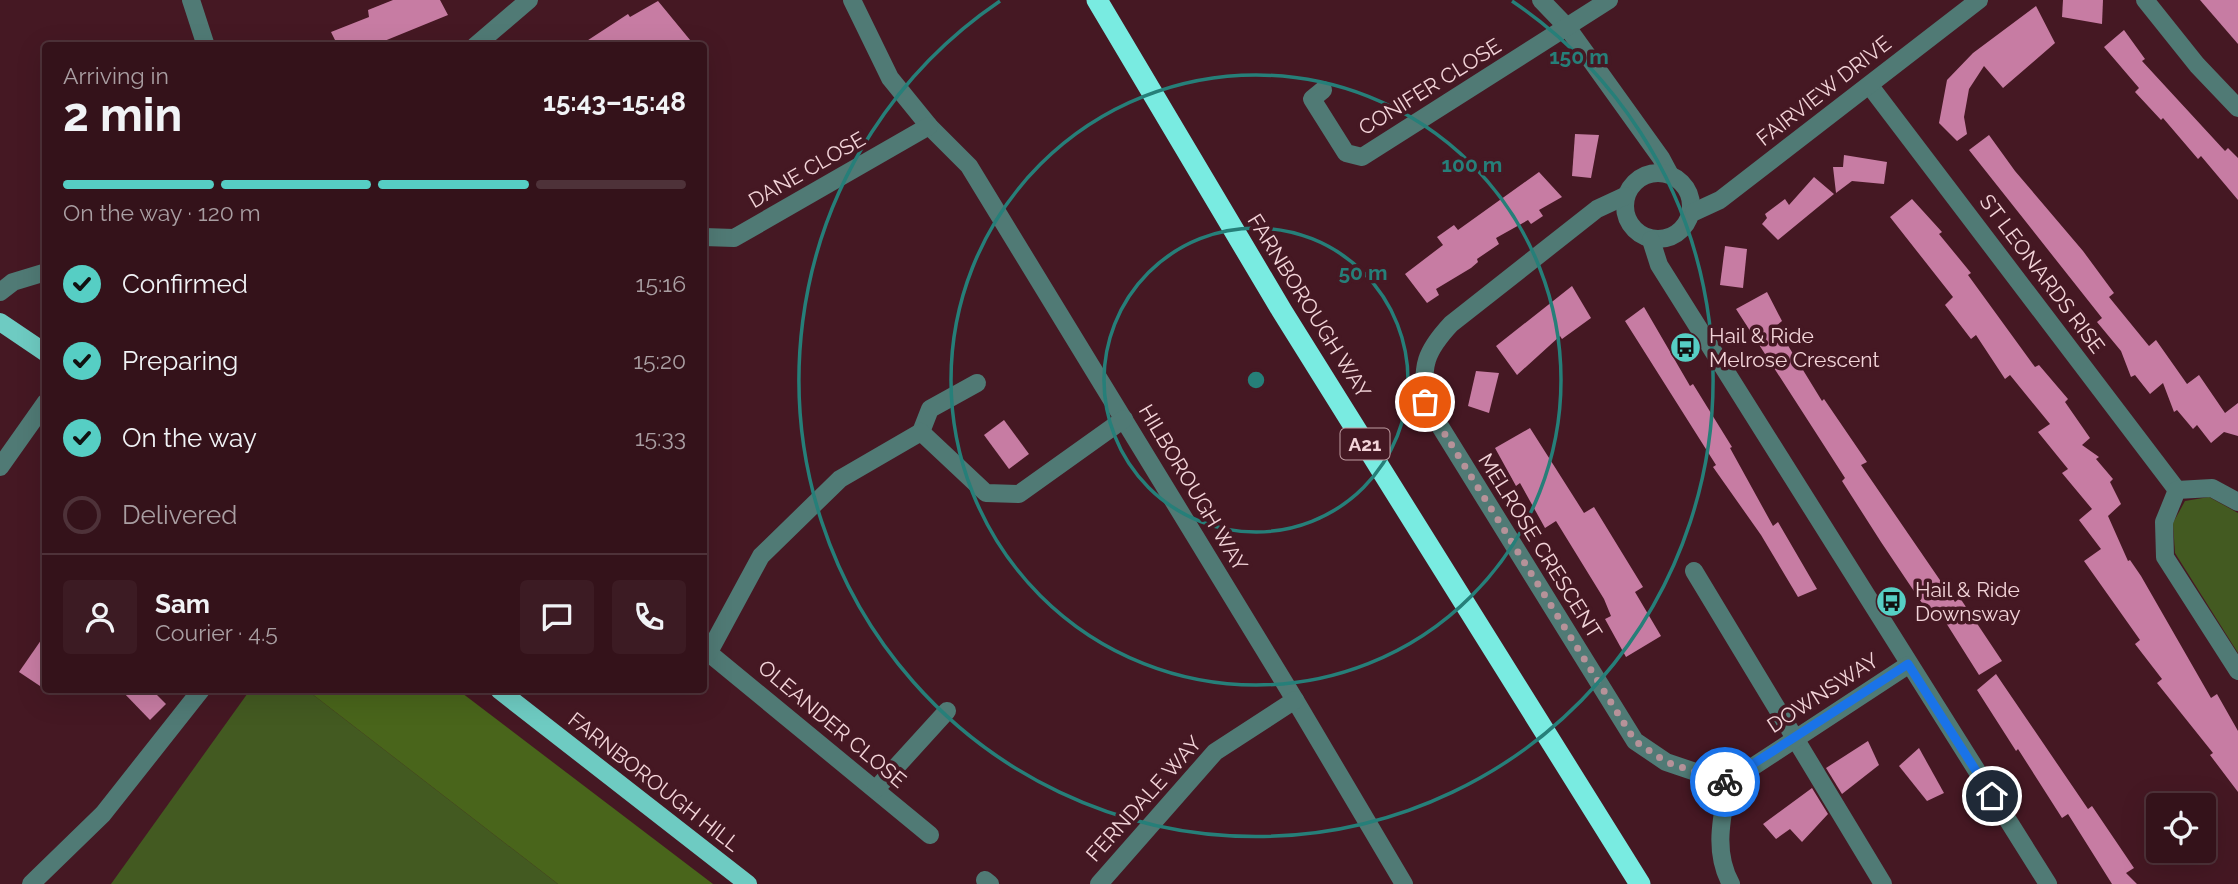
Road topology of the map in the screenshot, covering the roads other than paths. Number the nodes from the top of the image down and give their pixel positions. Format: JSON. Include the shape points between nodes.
{"nodes":[{"id":1,"x":191,"y":0,"type":"edge"},
{"id":2,"x":530,"y":0,"type":"edge"},
{"id":3,"x":852,"y":0,"type":"edge"},
{"id":4,"x":1097,"y":0,"type":"edge"},
{"id":5,"x":1541,"y":0,"type":"edge"},
{"id":6,"x":1609,"y":0,"type":"edge"},
{"id":7,"x":1979,"y":0,"type":"edge"},
{"id":8,"x":2145,"y":0,"type":"edge"},
{"id":9,"x":1567,"y":27,"type":"junction"},
{"id":10,"x":205,"y":42,"type":"edge"},
{"id":11,"x":480,"y":42,"type":"edge"},
{"id":12,"x":1870,"y":86,"type":"junction"},
{"id":13,"x":1323,"y":90,"type":"dead end"},
{"id":14,"x":2238,"y":108,"type":"edge"},
{"id":15,"x":929,"y":126,"type":"junction"},
{"id":16,"x":1669,"y":173,"type":"junction"},
{"id":17,"x":1625,"y":196,"type":"junction"},
{"id":18,"x":1693,"y":212,"type":"junction"},
{"id":19,"x":707,"y":237,"type":"edge"},
{"id":20,"x":1651,"y":240,"type":"junction"},
{"id":21,"x":42,"y":273,"type":"edge"},
{"id":22,"x":0,"y":292,"type":"edge"},
{"id":23,"x":0,"y":322,"type":"edge"},
{"id":24,"x":42,"y":350,"type":"edge"},
{"id":25,"x":976,"y":383,"type":"dead end"},
{"id":26,"x":42,"y":408,"type":"edge"},
{"id":27,"x":1124,"y":419,"type":"junction"},
{"id":28,"x":921,"y":432,"type":"junction"},
{"id":29,"x":0,"y":467,"type":"edge"},
{"id":30,"x":2178,"y":490,"type":"junction"},
{"id":31,"x":2238,"y":502,"type":"edge"},
{"id":32,"x":1694,"y":571,"type":"dead end"},
{"id":33,"x":707,"y":648,"type":"edge"},
{"id":34,"x":707,"y":651,"type":"edge"},
{"id":35,"x":1908,"y":664,"type":"junction"},
{"id":36,"x":2238,"y":671,"type":"edge"},
{"id":37,"x":194,"y":693,"type":"edge"},
{"id":38,"x":503,"y":693,"type":"edge"},
{"id":39,"x":1296,"y":700,"type":"junction"},
{"id":40,"x":947,"y":711,"type":"dead end"},
{"id":41,"x":1796,"y":738,"type":"junction"},
{"id":42,"x":1728,"y":783,"type":"junction"},
{"id":43,"x":876,"y":789,"type":"junction"},
{"id":44,"x":930,"y":835,"type":"dead end"},
{"id":45,"x":31,"y":884,"type":"edge"},
{"id":46,"x":748,"y":884,"type":"edge"},
{"id":47,"x":1099,"y":884,"type":"edge"},
{"id":48,"x":1404,"y":884,"type":"edge"},
{"id":49,"x":1640,"y":884,"type":"edge"},
{"id":50,"x":1731,"y":884,"type":"edge"},
{"id":51,"x":1883,"y":884,"type":"edge"},
{"id":52,"x":2048,"y":884,"type":"edge"}],
"edges":[{"from":1,"to":10,"type":"street"},
{"from":2,"to":11,"type":"street"},
{"from":3,"to":15,"type":"street","name":"HILBOROUGH WAY","via":[[890,78]]},
{"from":4,"to":49,"type":"highway","name":"FARNBOROUGH WAY","number":"A21","via":[[1282,311]]},
{"from":5,"to":9,"type":"street"},
{"from":6,"to":9,"type":"street"},
{"from":7,"to":12,"type":"street","name":"FAIRVIEW DRIVE"},
{"from":8,"to":14,"type":"street"},
{"from":9,"to":13,"type":"street","name":"CONIFER CLOSE","via":[[1362,157],[1346,153],[1312,99]]},
{"from":9,"to":16,"type":"street"},
{"from":12,"to":18,"type":"street","name":"FAIRVIEW DRIVE","via":[[1720,200]]},
{"from":12,"to":30,"type":"street","name":"ST LEONARDS RISE"},
{"from":15,"to":19,"type":"street","name":"DANE CLOSE","via":[[734,238]]},
{"from":15,"to":27,"type":"street","name":"HILBOROUGH WAY","via":[[969,166]]},
{"from":16,"to":17,"type":"street","via":[[1652,173],[1636,180]]},
{"from":16,"to":18,"type":"street","via":[[1690,195]]},
{"from":17,"to":20,"type":"street","via":[[1625,214],[1635,230]]},
{"from":17,"to":42,"type":"street","name":"MELROSE CRESCENT","via":[[1597,209],[1451,324],[1434,342],[1423,369],[1425,402],[1635,741],[1666,762]]},
{"from":18,"to":20,"type":"street","via":[[1684,228],[1669,239]]},
{"from":20,"to":35,"type":"street","via":[[1660,265]]},
{"from":21,"to":22,"type":"street","via":[[13,282]]},
{"from":23,"to":24,"type":"main road"},
{"from":25,"to":28,"type":"street","via":[[930,409]]},
{"from":26,"to":29,"type":"street"},
{"from":27,"to":28,"type":"street","via":[[1019,494],[986,493]]},
{"from":27,"to":39,"type":"street","name":"HILBOROUGH WAY"},
{"from":28,"to":33,"type":"street","via":[[840,479],[761,556]]},
{"from":30,"to":31,"type":"street","via":[[2212,488]]},
{"from":30,"to":36,"type":"street","via":[[2164,522],[2165,557]]},
{"from":32,"to":41,"type":"street"},
{"from":34,"to":43,"type":"street","name":"OLEANDER CLOSE"},
{"from":35,"to":41,"type":"street","name":"DOWNSWAY"},
{"from":35,"to":52,"type":"street"},
{"from":37,"to":45,"type":"street","via":[[103,814]]},
{"from":38,"to":46,"type":"main road","name":"FARNBOROUGH HILL"},
{"from":39,"to":47,"type":"street","name":"FERNDALE WAY","via":[[1215,752]]},
{"from":39,"to":48,"type":"street","name":"HILBOROUGH WAY"},
{"from":40,"to":43,"type":"street"},
{"from":41,"to":42,"type":"street","name":"DOWNSWAY"},
{"from":41,"to":51,"type":"street"},
{"from":42,"to":50,"type":"street","via":[[1720,827],[1721,867]]},
{"from":43,"to":44,"type":"street","name":"OLEANDER CLOSE"}]}
